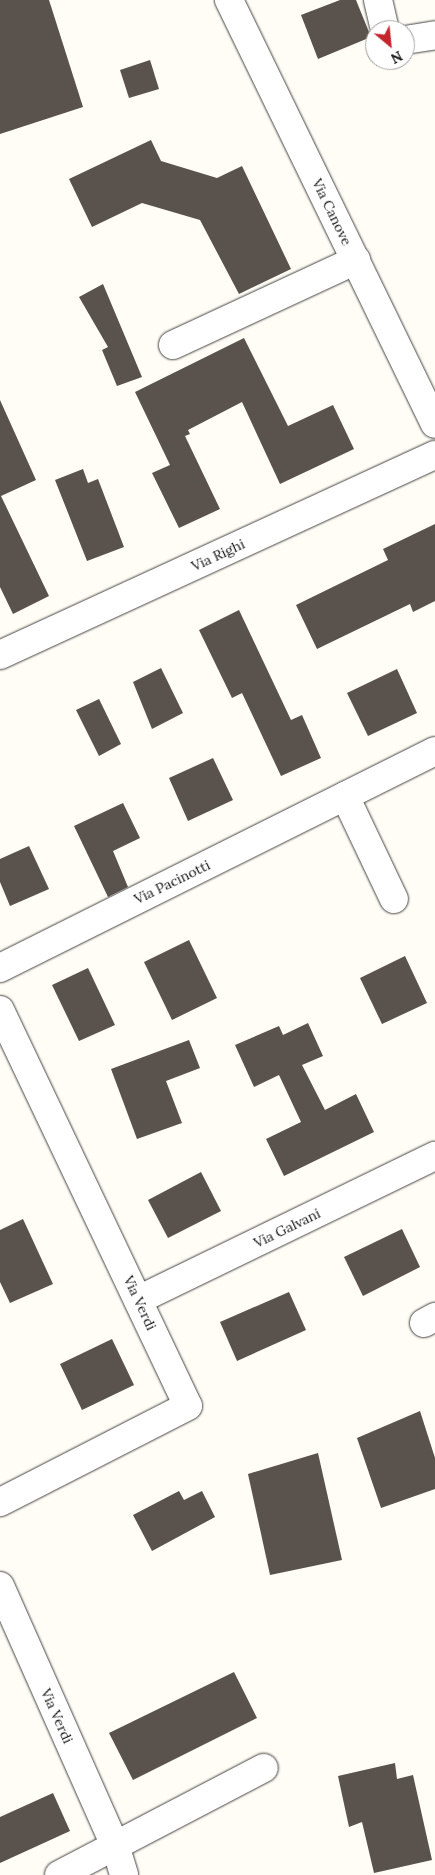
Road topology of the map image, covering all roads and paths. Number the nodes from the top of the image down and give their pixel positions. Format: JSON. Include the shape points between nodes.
{"nodes":[{"id":1,"x":229,"y":0,"type":"edge"},
{"id":2,"x":378,"y":0,"type":"edge"},
{"id":3,"x":383,"y":20,"type":"edge"},
{"id":4,"x":435,"y":35,"type":"edge"},
{"id":5,"x":415,"y":38,"type":"edge"},
{"id":6,"x":356,"y":260,"type":"junction"},
{"id":7,"x":173,"y":345,"type":"dead end"},
{"id":8,"x":435,"y":424,"type":"edge"},
{"id":9,"x":435,"y":456,"type":"edge"},
{"id":10,"x":0,"y":655,"type":"edge"},
{"id":11,"x":435,"y":751,"type":"edge"},
{"id":12,"x":345,"y":796,"type":"junction"},
{"id":13,"x":394,"y":899,"type":"dead end"},
{"id":14,"x":0,"y":968,"type":"edge"},
{"id":15,"x":0,"y":1010,"type":"edge"},
{"id":16,"x":435,"y":1156,"type":"edge"},
{"id":17,"x":138,"y":1300,"type":"junction"},
{"id":18,"x":0,"y":1502,"type":"edge"},
{"id":19,"x":0,"y":1586,"type":"edge"},
{"id":20,"x":264,"y":1768,"type":"dead end"},
{"id":21,"x":115,"y":1845,"type":"junction"},
{"id":22,"x":59,"y":1875,"type":"edge"},
{"id":23,"x":124,"y":1875,"type":"edge"}],
"edges":[{"from":1,"to":6,"type":"street","name":"Via Canove"},
{"from":2,"to":3,"type":"street"},
{"from":4,"to":5,"type":"street"},
{"from":6,"to":7,"type":"street"},
{"from":6,"to":8,"type":"street","name":"Via Canove"},
{"from":9,"to":10,"type":"street","name":"Via Righi"},
{"from":11,"to":12,"type":"street","name":"Via Pacinotti"},
{"from":12,"to":13,"type":"street"},
{"from":12,"to":14,"type":"street","name":"Via Pacinotti"},
{"from":15,"to":17,"type":"street","name":"Via Verdi"},
{"from":16,"to":17,"type":"street","name":"Via Galvani"},
{"from":17,"to":18,"type":"street","name":"Via Verdi","via":[[188,1406]]},
{"from":19,"to":21,"type":"street","name":"Via Verdi"},
{"from":20,"to":21,"type":"street"},
{"from":21,"to":22,"type":"street"},
{"from":21,"to":23,"type":"street","name":"Via Verdi"}]}
